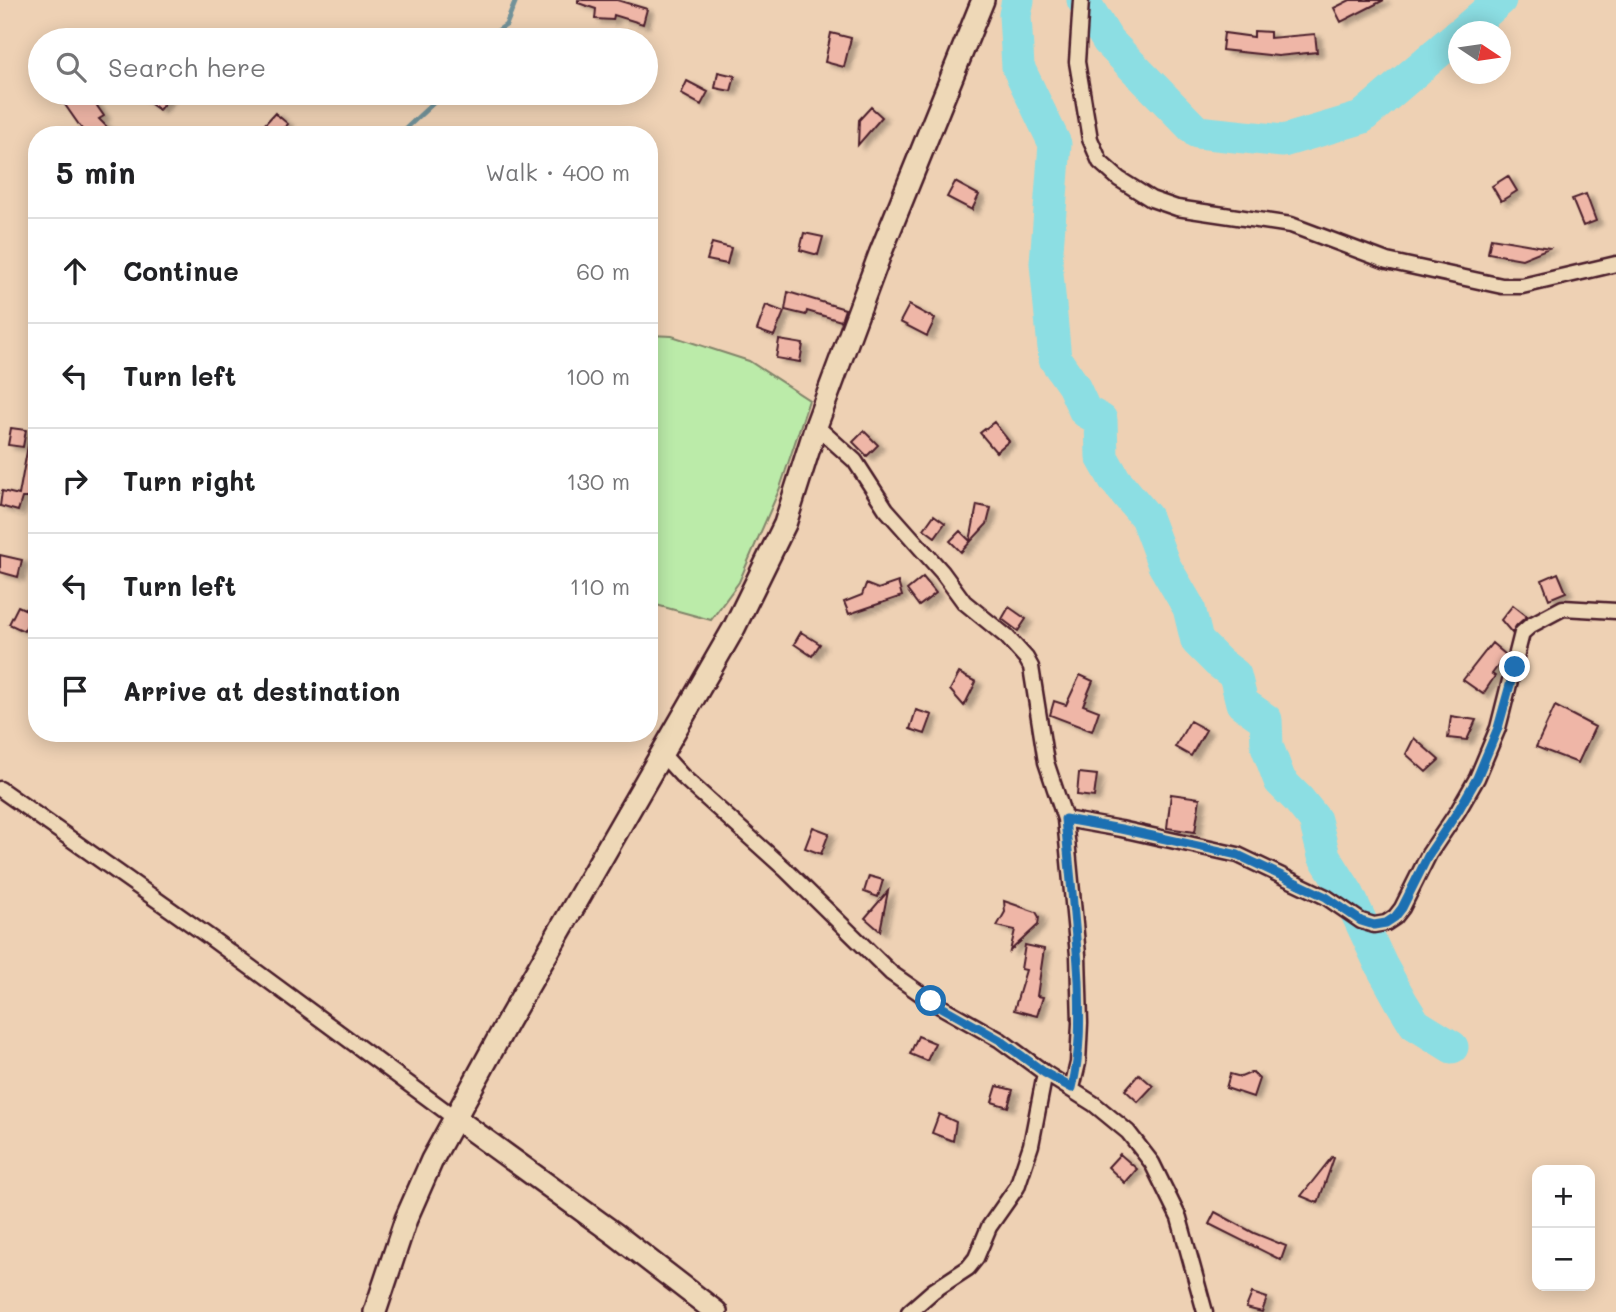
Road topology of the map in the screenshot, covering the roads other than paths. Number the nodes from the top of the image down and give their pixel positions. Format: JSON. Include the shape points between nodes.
{"nodes":[{"id":1,"x":983,"y":0,"type":"edge"},
{"id":2,"x":1082,"y":0,"type":"edge"},
{"id":3,"x":1616,"y":264,"type":"edge"},
{"id":4,"x":816,"y":426,"type":"junction"},
{"id":5,"x":1616,"y":611,"type":"edge"},
{"id":6,"x":662,"y":754,"type":"junction"},
{"id":7,"x":0,"y":789,"type":"edge"},
{"id":8,"x":1065,"y":819,"type":"junction"},
{"id":9,"x":1045,"y":1073,"type":"junction"},
{"id":10,"x":1072,"y":1088,"type":"junction"},
{"id":11,"x":455,"y":1118,"type":"junction"},
{"id":12,"x":374,"y":1312,"type":"edge"},
{"id":13,"x":716,"y":1312,"type":"edge"},
{"id":14,"x":909,"y":1312,"type":"edge"},
{"id":15,"x":1205,"y":1312,"type":"edge"}],
"edges":[{"from":1,"to":4,"type":"street","via":[[906,183]]},
{"from":2,"to":3,"type":"street","via":[[1077,62],[1090,139],[1100,162],[1151,199],[1177,208],[1290,225],[1387,261],[1502,286],[1522,286]]},
{"from":4,"to":6,"type":"street","via":[[785,524],[734,628]]},
{"from":4,"to":8,"type":"street","via":[[855,461],[886,509],[964,602],[1007,636],[1026,658],[1034,677],[1049,771]]},
{"from":5,"to":8,"type":"street","via":[[1563,608],[1522,633],[1498,728],[1477,778],[1429,854],[1402,908],[1386,923],[1367,923],[1326,897],[1238,855]]},
{"from":6,"to":9,"type":"street","via":[[891,973]]},
{"from":6,"to":11,"type":"street"},
{"from":7,"to":11,"type":"street"},
{"from":8,"to":10,"type":"street","via":[[1080,1023],[1079,1063]]},
{"from":9,"to":10,"type":"street"},
{"from":9,"to":14,"type":"street","via":[[1017,1187],[968,1268]]},
{"from":10,"to":15,"type":"street","via":[[1113,1117],[1152,1163],[1179,1218]]},
{"from":11,"to":12,"type":"street","via":[[406,1219]]},
{"from":11,"to":13,"type":"street"}]}
